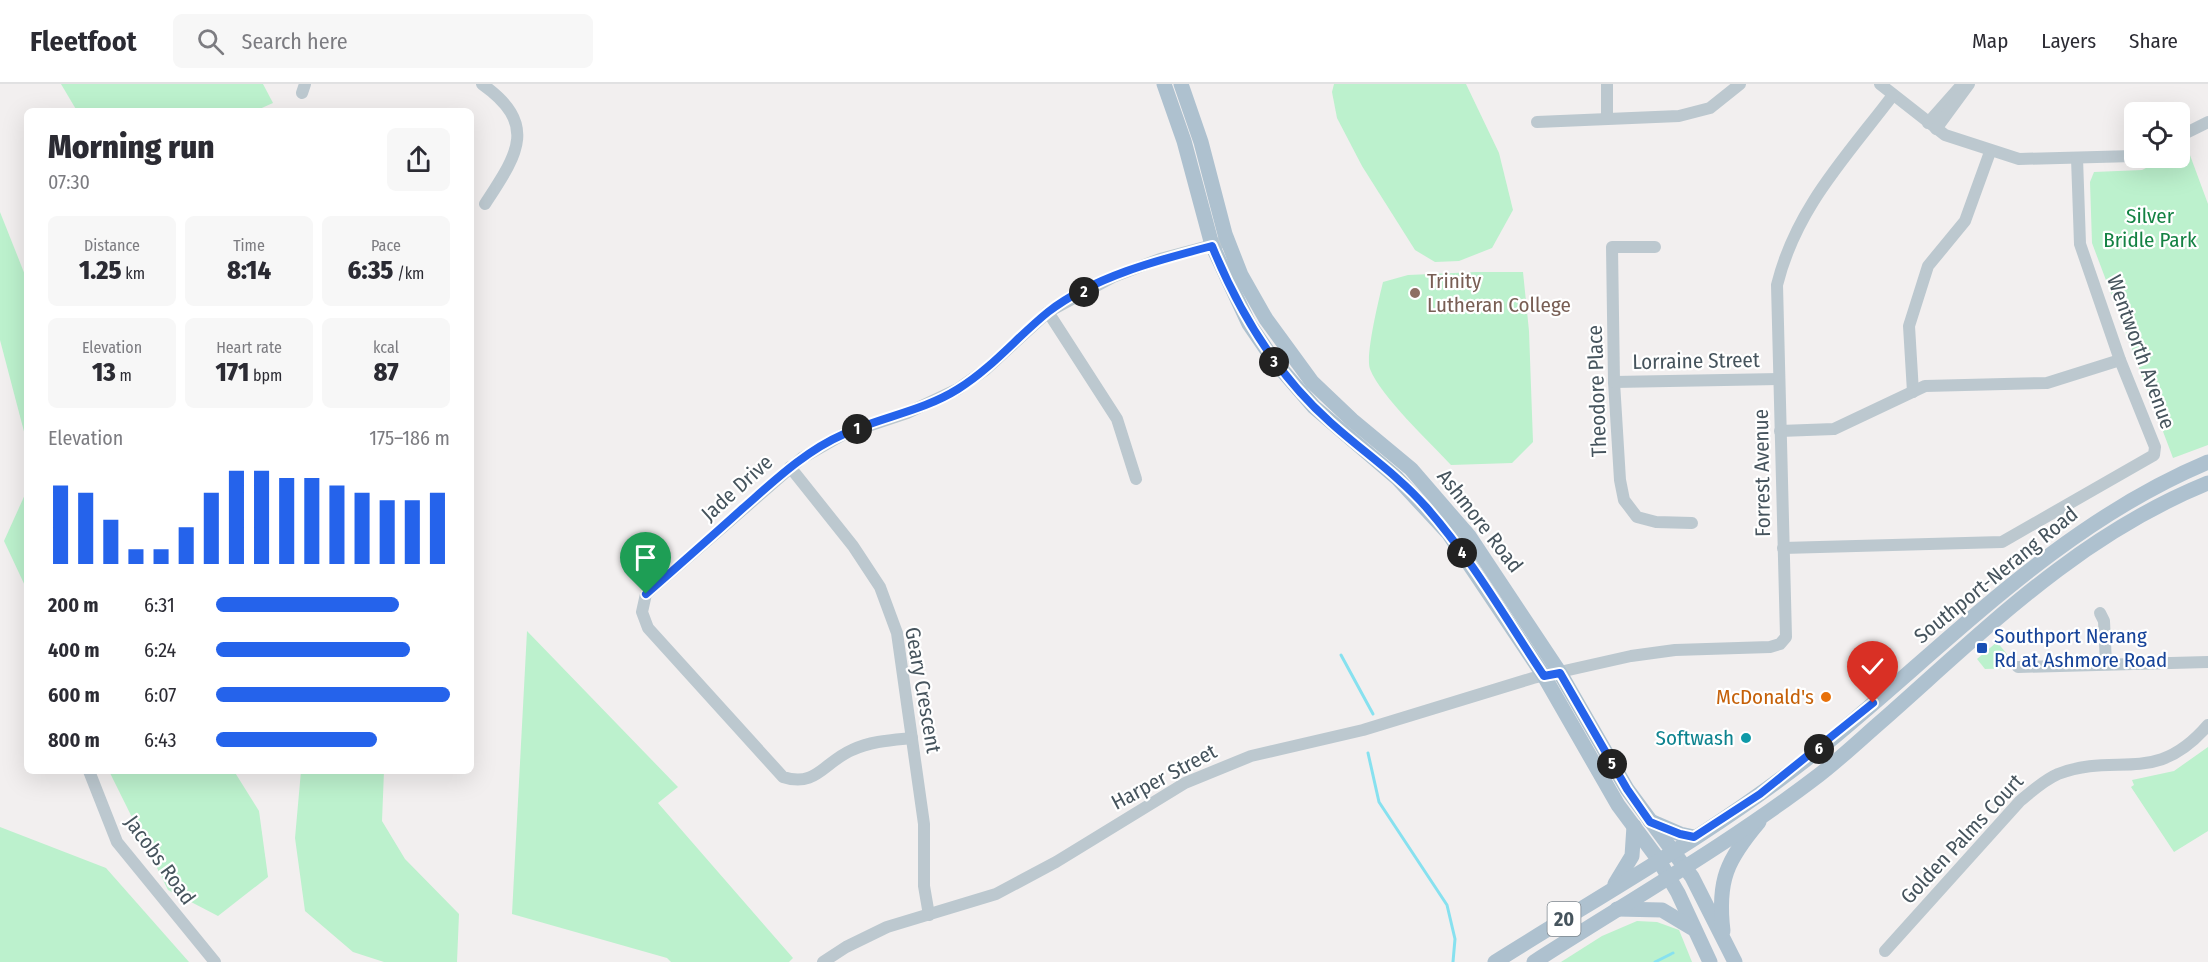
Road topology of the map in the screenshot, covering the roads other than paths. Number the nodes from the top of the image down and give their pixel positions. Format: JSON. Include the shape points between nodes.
{"nodes":[{"id":1,"x":482,"y":84,"type":"edge"},
{"id":2,"x":1164,"y":84,"type":"edge"},
{"id":3,"x":1181,"y":84,"type":"edge"},
{"id":4,"x":1607,"y":84,"type":"edge"},
{"id":5,"x":1740,"y":84,"type":"edge"},
{"id":6,"x":1880,"y":84,"type":"edge"},
{"id":7,"x":1967,"y":84,"type":"edge"},
{"id":8,"x":1893,"y":95,"type":"junction"},
{"id":9,"x":1607,"y":118,"type":"junction"},
{"id":10,"x":1537,"y":122,"type":"dead end"},
{"id":11,"x":2208,"y":122,"type":"edge"},
{"id":12,"x":1932,"y":126,"type":"junction"},
{"id":13,"x":2190,"y":131,"type":"edge"},
{"id":14,"x":1990,"y":152,"type":"junction"},
{"id":15,"x":2124,"y":156,"type":"edge"},
{"id":16,"x":2077,"y":158,"type":"junction"},
{"id":17,"x":485,"y":204,"type":"dead end"},
{"id":18,"x":1227,"y":241,"type":"junction"},
{"id":19,"x":1212,"y":246,"type":"junction"},
{"id":20,"x":1655,"y":248,"type":"dead end"},
{"id":21,"x":1048,"y":312,"type":"junction"},
{"id":22,"x":2120,"y":360,"type":"junction"},
{"id":23,"x":1779,"y":379,"type":"junction"},
{"id":24,"x":1614,"y":382,"type":"junction"},
{"id":25,"x":1913,"y":392,"type":"junction"},
{"id":26,"x":1780,"y":431,"type":"junction"},
{"id":27,"x":2208,"y":462,"type":"edge"},
{"id":28,"x":789,"y":467,"type":"junction"},
{"id":29,"x":1136,"y":479,"type":"dead end"},
{"id":30,"x":2208,"y":483,"type":"edge"},
{"id":31,"x":1692,"y":523,"type":"dead end"},
{"id":32,"x":1783,"y":548,"type":"junction"},
{"id":33,"x":2100,"y":613,"type":"dead end"},
{"id":34,"x":2208,"y":662,"type":"edge"},
{"id":35,"x":2106,"y":664,"type":"junction"},
{"id":36,"x":2018,"y":667,"type":"dead end"},
{"id":37,"x":1560,"y":673,"type":"junction"},
{"id":38,"x":1544,"y":676,"type":"junction"},
{"id":39,"x":2208,"y":724,"type":"edge"},
{"id":40,"x":912,"y":738,"type":"junction"},
{"id":41,"x":90,"y":774,"type":"edge"},
{"id":42,"x":1770,"y":810,"type":"junction"},
{"id":43,"x":1650,"y":822,"type":"junction"},
{"id":44,"x":1634,"y":826,"type":"junction"},
{"id":45,"x":1694,"y":837,"type":"junction"},
{"id":46,"x":1672,"y":850,"type":"junction"},
{"id":47,"x":1658,"y":860,"type":"junction"},
{"id":48,"x":1684,"y":866,"type":"junction"},
{"id":49,"x":1668,"y":876,"type":"junction"},
{"id":50,"x":1611,"y":889,"type":"junction"},
{"id":51,"x":1615,"y":909,"type":"junction"},
{"id":52,"x":929,"y":915,"type":"junction"},
{"id":53,"x":1695,"y":929,"type":"junction"},
{"id":54,"x":1724,"y":939,"type":"junction"},
{"id":55,"x":1886,"y":951,"type":"dead end"},
{"id":56,"x":215,"y":962,"type":"edge"},
{"id":57,"x":823,"y":962,"type":"edge"},
{"id":58,"x":1495,"y":962,"type":"edge"},
{"id":59,"x":1534,"y":962,"type":"edge"},
{"id":60,"x":1710,"y":962,"type":"edge"},
{"id":61,"x":1735,"y":962,"type":"edge"}],
"edges":[{"from":1,"to":17,"type":"street","via":[[511,110],[518,136],[513,160]]},
{"from":2,"to":19,"type":"main road","name":"Ashmore Road"},
{"from":3,"to":18,"type":"main road","name":"Ashmore Road"},
{"from":4,"to":9,"type":"street"},
{"from":5,"to":9,"type":"street","via":[[1721,101],[1695,113]]},
{"from":6,"to":8,"type":"street"},
{"from":7,"to":12,"type":"street"},
{"from":8,"to":12,"type":"street"},
{"from":8,"to":23,"type":"street","name":"Forrest Avenue","via":[[1808,205],[1785,253],[1777,285]]},
{"from":9,"to":10,"type":"street"},
{"from":11,"to":13,"type":"street"},
{"from":12,"to":14,"type":"street"},
{"from":14,"to":16,"type":"street","via":[[2019,159]]},
{"from":14,"to":25,"type":"street","via":[[1965,220],[1928,266],[1909,326]]},
{"from":15,"to":16,"type":"street"},
{"from":16,"to":22,"type":"street","name":"Wentworth Avenue","via":[[2080,244]]},
{"from":18,"to":19,"type":"street","name":"Jade Drive"},
{"from":18,"to":37,"type":"main road","name":"Ashmore Road","via":[[1255,302],[1296,364],[1352,420],[1412,469],[1451,512]]},
{"from":19,"to":21,"type":"street","name":"Jade Drive","via":[[1160,259],[1113,277]]},
{"from":19,"to":38,"type":"main road","name":"Ashmore Road","via":[[1234,297],[1275,362],[1329,421],[1426,507],[1467,560]]},
{"from":20,"to":24,"type":"street","name":"Theodore Place","via":[[1612,246]]},
{"from":21,"to":28,"type":"street","name":"Jade Drive","via":[[1011,348],[958,389],[907,413],[844,434]]},
{"from":21,"to":29,"type":"street","via":[[1117,419]]},
{"from":22,"to":25,"type":"street","via":[[2047,383],[1925,386]]},
{"from":22,"to":32,"type":"street","name":"Wentworth Avenue","via":[[2155,447],[2154,455],[2002,542]]},
{"from":23,"to":24,"type":"street","name":"Lorraine Street"},
{"from":23,"to":26,"type":"street","name":"Forrest Avenue"},
{"from":24,"to":31,"type":"street","name":"Theodore Place","via":[[1624,500],[1637,517]]},
{"from":25,"to":26,"type":"street","via":[[1834,429]]},
{"from":26,"to":32,"type":"street","name":"Forrest Avenue"},
{"from":27,"to":45,"type":"main road","name":"Southport-Nerang Road","number":"20","via":[[2119,506],[2070,539],[1986,605],[1815,752]]},
{"from":28,"to":40,"type":"street","name":"Geary Crescent","via":[[853,546],[879,587],[897,633]]},
{"from":28,"to":40,"type":"street","name":"Jade Drive","via":[[646,594],[642,612],[648,628],[783,777],[798,782],[809,779],[853,749]]},
{"from":30,"to":42,"type":"main road","name":"Southport-Nerang Road","number":"20","via":[[2139,514],[2074,556],[1820,775]]},
{"from":32,"to":37,"type":"street","name":"Forrest Avenue","via":[[1786,637],[1780,644],[1646,653]]},
{"from":33,"to":35,"type":"street","via":[[2104,621]]},
{"from":34,"to":35,"type":"street"},
{"from":35,"to":36,"type":"street"},
{"from":37,"to":38,"type":"street","name":"Forrest Avenue"},
{"from":37,"to":43,"type":"main road","name":"Ashmore Road"},
{"from":38,"to":44,"type":"main road","name":"Ashmore Road","via":[[1589,758]]},
{"from":38,"to":52,"type":"street","name":"Harper Street","via":[[1217,768],[1185,783],[1026,879],[996,894]]},
{"from":39,"to":55,"type":"street","name":"Golden Palms Court","via":[[2186,746],[2163,759],[2137,765],[2075,769],[2037,786]]},
{"from":40,"to":52,"type":"street","name":"Geary Crescent","via":[[924,824],[924,886]]},
{"from":41,"to":56,"type":"street","name":"Jacobs Road","via":[[117,842]]},
{"from":42,"to":48,"type":"main road","name":"Southport-Nerang Road","number":"20"},
{"from":42,"to":54,"type":"main road","via":[[1741,844],[1723,876],[1720,907]]},
{"from":43,"to":45,"type":"main road"},
{"from":43,"to":46,"type":"main road","name":"Ashmore Road"},
{"from":44,"to":47,"type":"main road","name":"Ashmore Road"},
{"from":44,"to":50,"type":"main road","via":[[1632,856]]},
{"from":45,"to":46,"type":"main road","name":"Southport-Nerang Road","number":"20"},
{"from":46,"to":47,"type":"main road","name":"Southport-Nerang Road","number":"20"},
{"from":46,"to":48,"type":"main road","name":"Ashmore Road"},
{"from":47,"to":49,"type":"main road","name":"Ashmore Road"},
{"from":47,"to":50,"type":"main road","name":"Southport-Nerang Road","number":"20"},
{"from":48,"to":49,"type":"main road","name":"Southport-Nerang Road","number":"20"},
{"from":48,"to":54,"type":"main road","name":"Ashmore Road"},
{"from":49,"to":51,"type":"main road","name":"Southport-Nerang Road","number":"20"},
{"from":49,"to":53,"type":"main road","name":"Ashmore Road"},
{"from":50,"to":58,"type":"main road","name":"Southport-Nerang Road","number":"20"},
{"from":51,"to":53,"type":"main road","via":[[1662,910]]},
{"from":51,"to":59,"type":"main road","name":"Southport-Nerang Road","number":"20"},
{"from":52,"to":57,"type":"street","name":"Harper Street","via":[[865,936]]},
{"from":53,"to":60,"type":"main road","name":"Ashmore Road"},
{"from":54,"to":61,"type":"main road","name":"Ashmore Road"}]}
